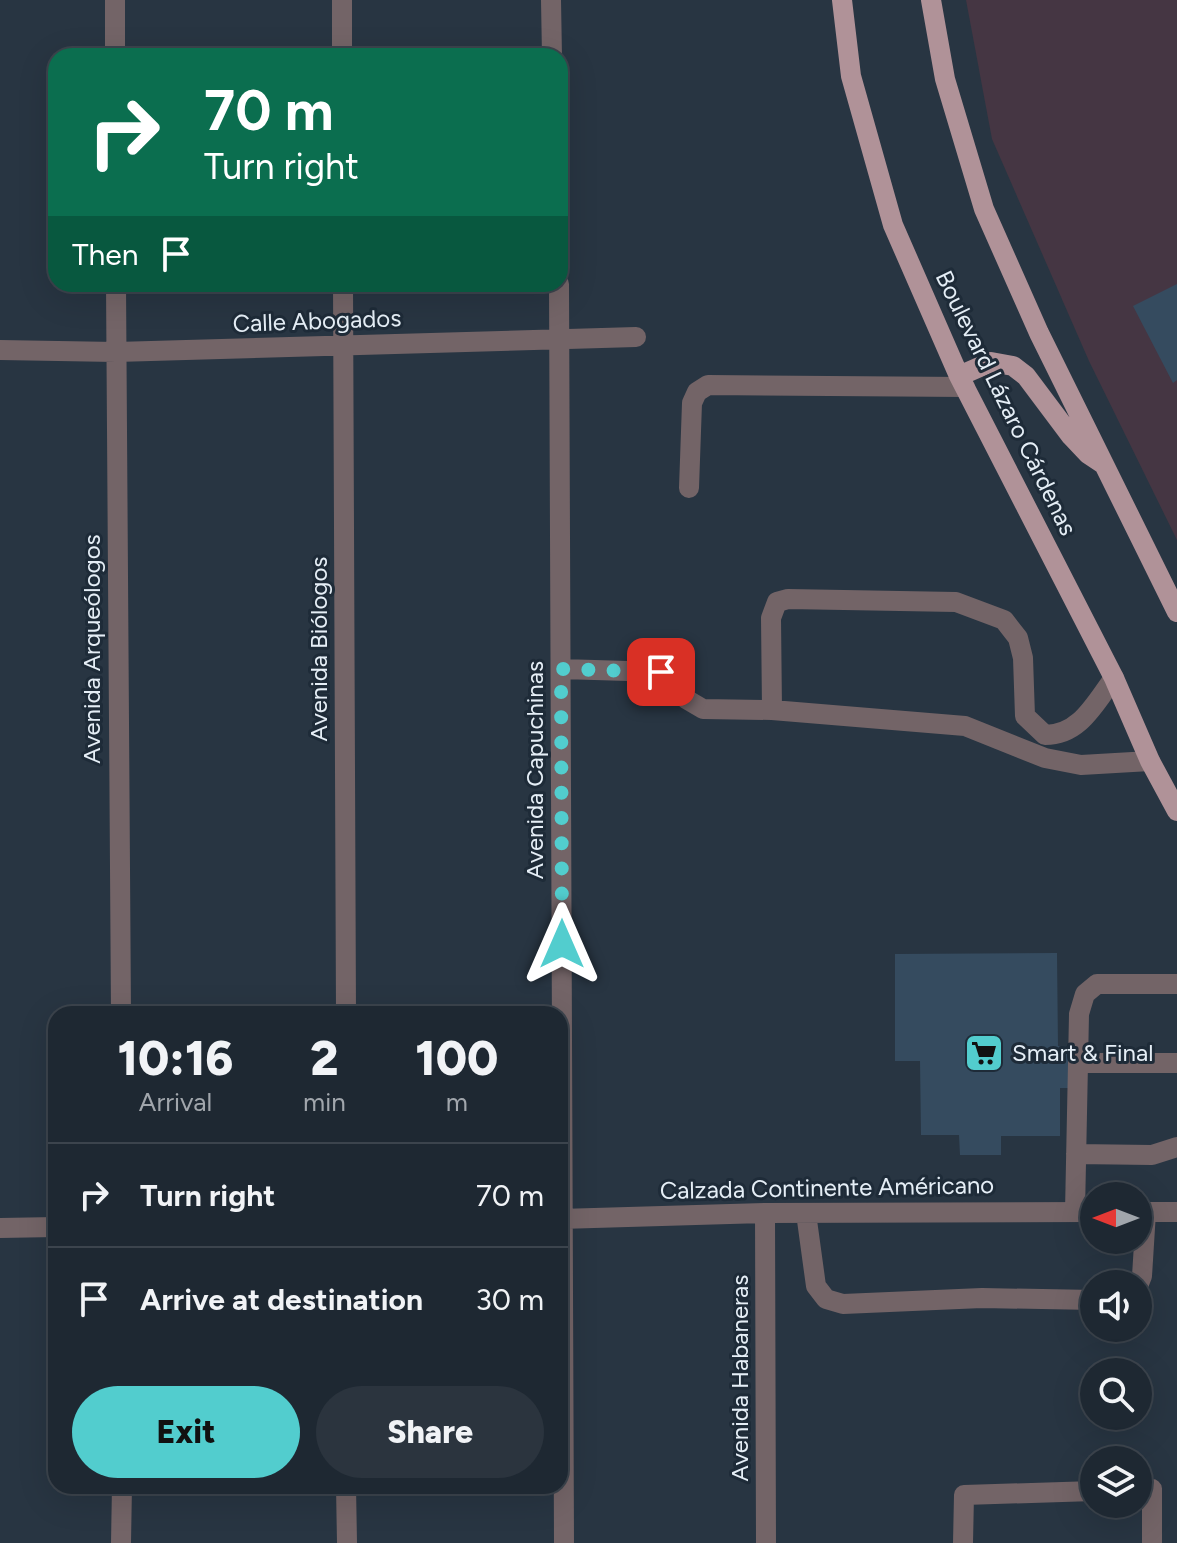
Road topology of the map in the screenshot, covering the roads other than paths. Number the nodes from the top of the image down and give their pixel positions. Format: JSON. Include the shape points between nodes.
{"nodes":[{"id":1,"x":115,"y":0,"type":"edge"},
{"id":2,"x":342,"y":0,"type":"edge"},
{"id":3,"x":551,"y":0,"type":"edge"},
{"id":4,"x":842,"y":0,"type":"edge"},
{"id":5,"x":931,"y":0,"type":"edge"},
{"id":6,"x":115,"y":48,"type":"edge"},
{"id":7,"x":342,"y":48,"type":"edge"},
{"id":8,"x":552,"y":48,"type":"edge"},
{"id":9,"x":116,"y":292,"type":"edge"},
{"id":10,"x":343,"y":292,"type":"edge"},
{"id":11,"x":559,"y":292,"type":"edge"},
{"id":12,"x":636,"y":337,"type":"dead end"},
{"id":13,"x":560,"y":338,"type":"junction"},
{"id":14,"x":344,"y":347,"type":"junction"},
{"id":15,"x":0,"y":350,"type":"edge"},
{"id":16,"x":116,"y":352,"type":"junction"},
{"id":17,"x":962,"y":382,"type":"junction"},
{"id":18,"x":1107,"y":466,"type":"junction"},
{"id":19,"x":689,"y":488,"type":"dead end"},
{"id":20,"x":1174,"y":601,"type":"edge"},
{"id":21,"x":561,"y":669,"type":"junction"},
{"id":22,"x":1114,"y":678,"type":"junction"},
{"id":23,"x":772,"y":710,"type":"junction"},
{"id":24,"x":1150,"y":761,"type":"junction"},
{"id":25,"x":1177,"y":811,"type":"edge"},
{"id":26,"x":1177,"y":984,"type":"edge"},
{"id":27,"x":121,"y":1006,"type":"edge"},
{"id":28,"x":346,"y":1006,"type":"edge"},
{"id":29,"x":561,"y":1006,"type":"edge"},
{"id":30,"x":1078,"y":1063,"type":"junction"},
{"id":31,"x":1177,"y":1063,"type":"edge"},
{"id":32,"x":1177,"y":1147,"type":"edge"},
{"id":33,"x":1076,"y":1154,"type":"junction"},
{"id":34,"x":1080,"y":1183,"type":"edge"},
{"id":35,"x":1080,"y":1212,"type":"edge"},
{"id":36,"x":1152,"y":1212,"type":"edge"},
{"id":37,"x":1177,"y":1212,"type":"edge"},
{"id":38,"x":765,"y":1213,"type":"junction"},
{"id":39,"x":806,"y":1213,"type":"junction"},
{"id":40,"x":568,"y":1219,"type":"edge"},
{"id":41,"x":48,"y":1227,"type":"edge"},
{"id":42,"x":0,"y":1228,"type":"edge"},
{"id":43,"x":1080,"y":1300,"type":"edge"},
{"id":44,"x":1080,"y":1491,"type":"edge"},
{"id":45,"x":122,"y":1494,"type":"edge"},
{"id":46,"x":346,"y":1494,"type":"edge"},
{"id":47,"x":564,"y":1494,"type":"edge"},
{"id":48,"x":1149,"y":1518,"type":"edge"},
{"id":49,"x":121,"y":1543,"type":"edge"},
{"id":50,"x":347,"y":1543,"type":"edge"},
{"id":51,"x":564,"y":1543,"type":"edge"},
{"id":52,"x":766,"y":1543,"type":"edge"},
{"id":53,"x":963,"y":1543,"type":"edge"},
{"id":54,"x":1152,"y":1543,"type":"edge"}],
"edges":[{"from":1,"to":6,"type":"street"},
{"from":2,"to":7,"type":"street"},
{"from":3,"to":8,"type":"street"},
{"from":4,"to":17,"type":"main road","name":"Boulevard Lázaro Cárdenas","via":[[851,76],[893,225]]},
{"from":5,"to":18,"type":"main road","via":[[945,79],[984,209]]},
{"from":9,"to":16,"type":"street","name":"Avenida Arqueólogos"},
{"from":10,"to":14,"type":"street","name":"Avenida Biólogos"},
{"from":11,"to":13,"type":"street","name":"Avenida Capuchinas"},
{"from":12,"to":13,"type":"street","name":"Calle Abogados"},
{"from":13,"to":14,"type":"street","name":"Calle Abogados"},
{"from":13,"to":21,"type":"street","name":"Avenida Capuchinas"},
{"from":14,"to":16,"type":"street","name":"Calle Abogados"},
{"from":14,"to":28,"type":"street","name":"Avenida Biólogos"},
{"from":15,"to":16,"type":"street","name":"Calle Abogados"},
{"from":16,"to":27,"type":"street","name":"Avenida Arqueólogos"},
{"from":17,"to":18,"type":"main road","via":[[991,362],[1013,366],[1071,436]]},
{"from":17,"to":19,"type":"street","via":[[708,385],[692,403]]},
{"from":17,"to":22,"type":"main road","name":"Boulevard Lázaro Cárdenas"},
{"from":18,"to":20,"type":"main road"},
{"from":21,"to":23,"type":"street","via":[[661,672],[680,680],[686,699],[703,709]]},
{"from":21,"to":29,"type":"street","name":"Avenida Capuchinas"},
{"from":22,"to":23,"type":"street","via":[[1079,724],[1061,735],[1045,735],[1025,716],[1023,658],[1018,638],[1004,620],[956,602],[788,599],[777,602],[771,618]]},
{"from":22,"to":24,"type":"main road","name":"Boulevard Lázaro Cárdenas"},
{"from":23,"to":24,"type":"street","via":[[965,726],[1045,758],[1081,765]]},
{"from":24,"to":25,"type":"main road","name":"Boulevard Lázaro Cárdenas"},
{"from":26,"to":30,"type":"street","via":[[1097,984],[1085,994],[1079,1014]]},
{"from":30,"to":31,"type":"street"},
{"from":30,"to":33,"type":"street"},
{"from":32,"to":33,"type":"street","via":[[1152,1155]]},
{"from":33,"to":34,"type":"street"},
{"from":35,"to":39,"type":"street","name":"Calzada Continente Américano"},
{"from":36,"to":37,"type":"street"},
{"from":38,"to":39,"type":"street","name":"Calzada Continente Américano"},
{"from":38,"to":40,"type":"street","name":"Calzada Continente Américano"},
{"from":38,"to":52,"type":"street","name":"Avenida Habaneras"},
{"from":39,"to":43,"type":"street","via":[[816,1286],[826,1299],[843,1304]]},
{"from":41,"to":42,"type":"street"},
{"from":44,"to":53,"type":"street","via":[[964,1495]]},
{"from":45,"to":49,"type":"street"},
{"from":46,"to":50,"type":"street"},
{"from":47,"to":51,"type":"street","name":"Avenida Capuchinas"},
{"from":48,"to":54,"type":"street"}]}
